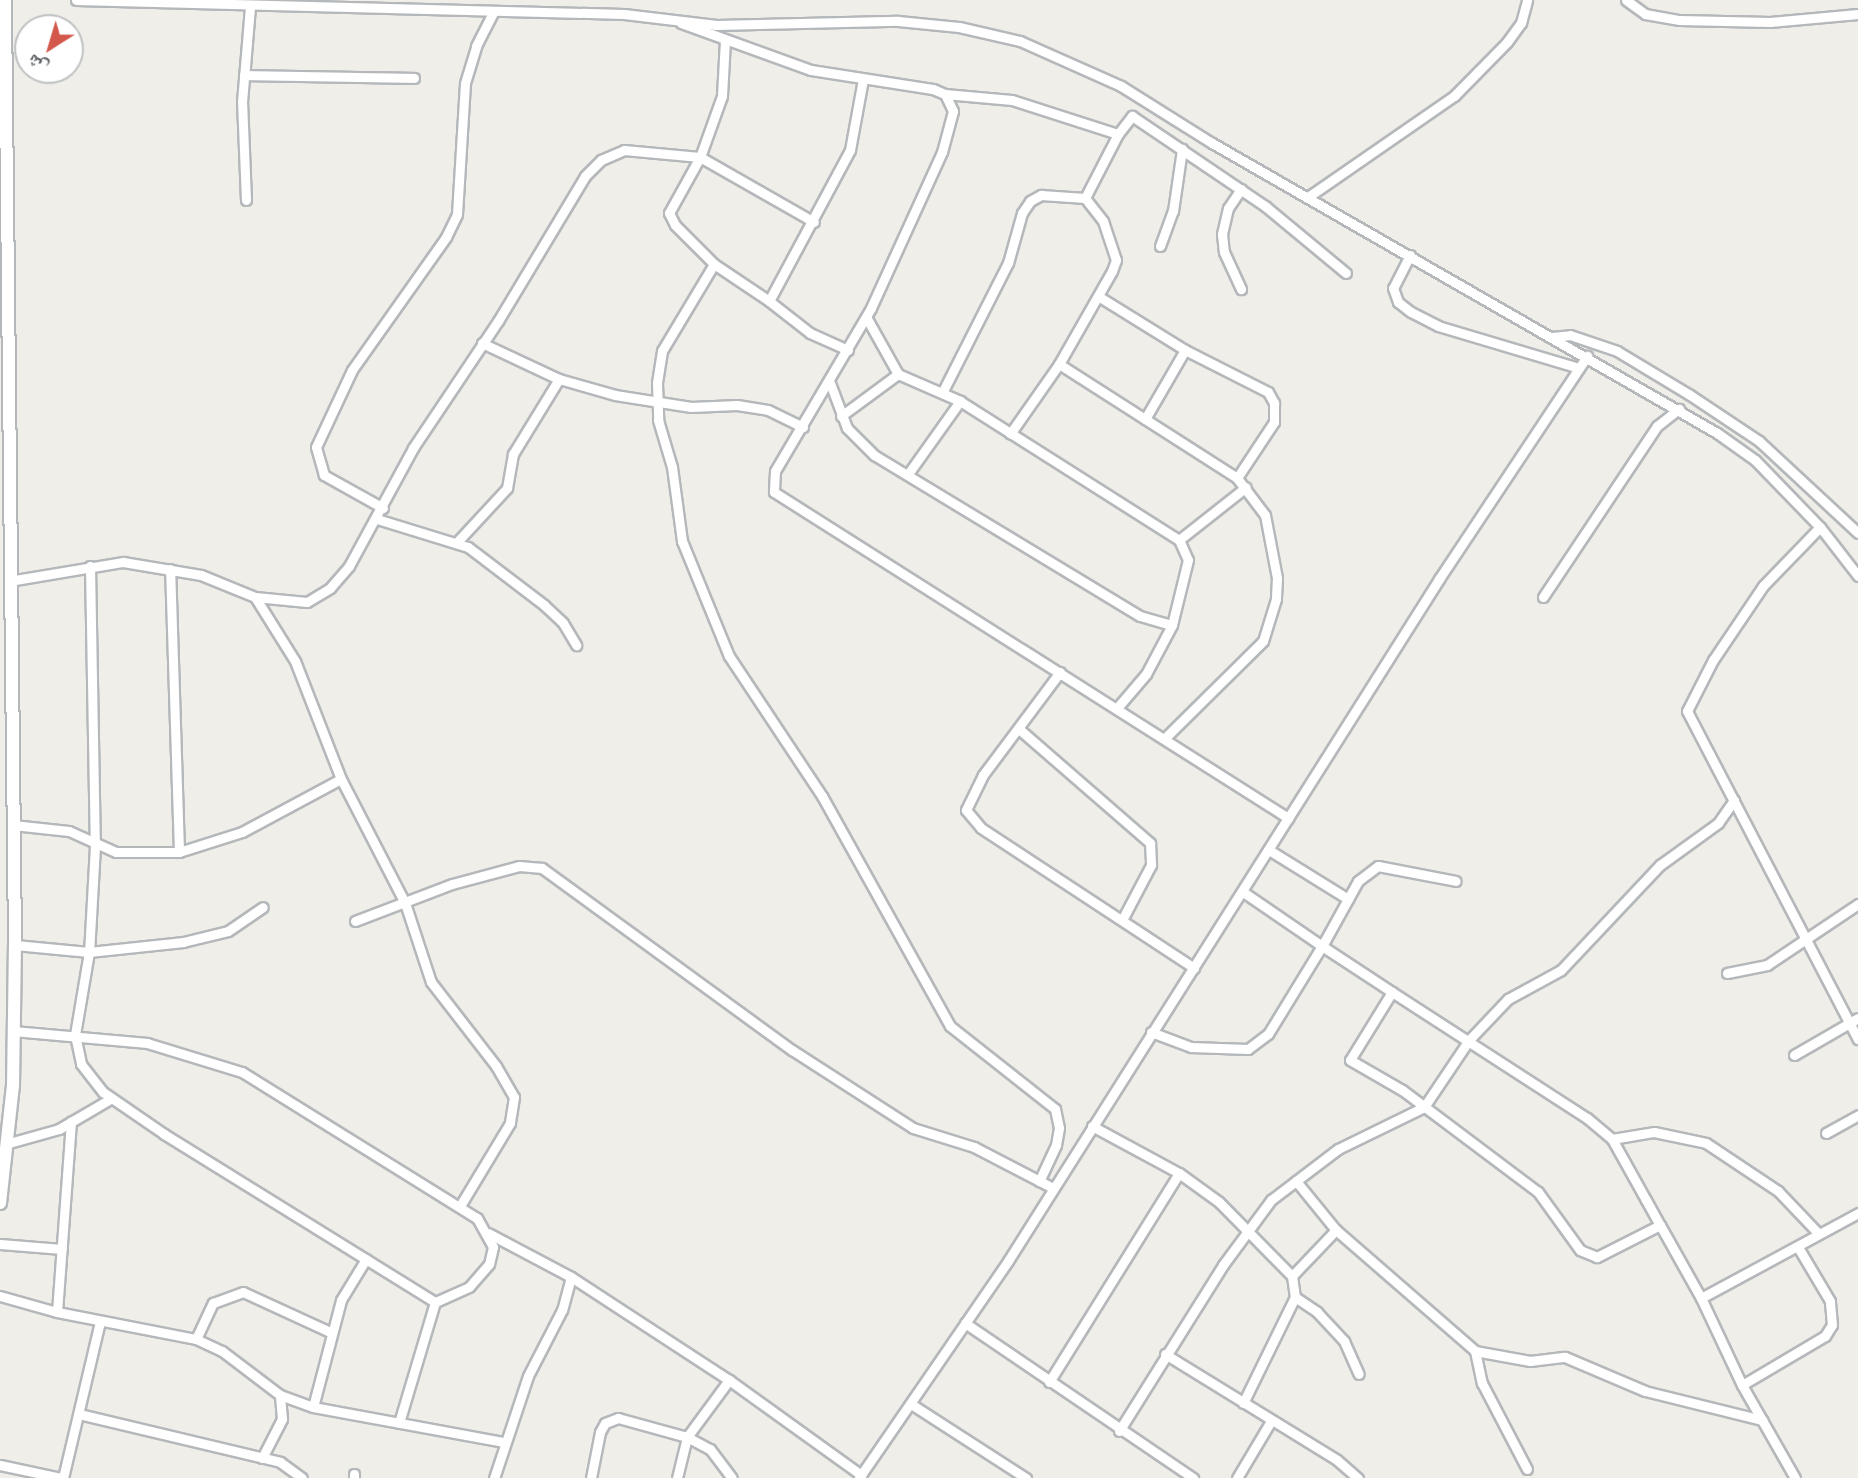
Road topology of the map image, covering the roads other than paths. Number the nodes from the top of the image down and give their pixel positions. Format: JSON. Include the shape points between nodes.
{"nodes":[{"id":1,"x":5,"y":0,"type":"edge"},
{"id":2,"x":76,"y":0,"type":"edge"},
{"id":3,"x":456,"y":0,"type":"edge"},
{"id":4,"x":1528,"y":0,"type":"edge"},
{"id":5,"x":1626,"y":0,"type":"edge"},
{"id":6,"x":198,"y":2,"type":"edge"},
{"id":7,"x":364,"y":4,"type":"edge"},
{"id":8,"x":250,"y":6,"type":"junction"},
{"id":9,"x":455,"y":10,"type":"junction"},
{"id":10,"x":493,"y":12,"type":"junction"},
{"id":11,"x":1858,"y":14,"type":"edge"},
{"id":12,"x":681,"y":23,"type":"junction"},
{"id":13,"x":725,"y":40,"type":"junction"},
{"id":14,"x":244,"y":75,"type":"junction"},
{"id":15,"x":414,"y":78,"type":"dead end"},
{"id":16,"x":863,"y":79,"type":"junction"},
{"id":17,"x":945,"y":94,"type":"junction"},
{"id":18,"x":1141,"y":101,"type":"junction"},
{"id":19,"x":1132,"y":116,"type":"junction"},
{"id":20,"x":1118,"y":134,"type":"junction"},
{"id":21,"x":1182,"y":149,"type":"junction"},
{"id":22,"x":700,"y":158,"type":"junction"},
{"id":23,"x":3,"y":176,"type":"edge"},
{"id":24,"x":1241,"y":189,"type":"junction"},
{"id":25,"x":1308,"y":197,"type":"junction"},
{"id":26,"x":1085,"y":198,"type":"junction"},
{"id":27,"x":246,"y":200,"type":"dead end"},
{"id":28,"x":814,"y":222,"type":"junction"},
{"id":29,"x":1160,"y":246,"type":"dead end"},
{"id":30,"x":1410,"y":255,"type":"junction"},
{"id":31,"x":714,"y":264,"type":"junction"},
{"id":32,"x":1346,"y":273,"type":"dead end"},
{"id":33,"x":1241,"y":289,"type":"dead end"},
{"id":34,"x":1098,"y":296,"type":"junction"},
{"id":35,"x":769,"y":301,"type":"junction"},
{"id":36,"x":866,"y":317,"type":"junction"},
{"id":37,"x":1552,"y":337,"type":"junction"},
{"id":38,"x":482,"y":343,"type":"junction"},
{"id":39,"x":848,"y":350,"type":"junction"},
{"id":40,"x":1185,"y":350,"type":"junction"},
{"id":41,"x":1587,"y":356,"type":"junction"},
{"id":42,"x":1059,"y":364,"type":"junction"},
{"id":43,"x":1579,"y":368,"type":"junction"},
{"id":44,"x":898,"y":374,"type":"junction"},
{"id":45,"x":559,"y":379,"type":"junction"},
{"id":46,"x":830,"y":383,"type":"junction"},
{"id":47,"x":943,"y":391,"type":"junction"},
{"id":48,"x":657,"y":401,"type":"junction"},
{"id":49,"x":960,"y":401,"type":"junction"},
{"id":50,"x":1679,"y":409,"type":"junction"},
{"id":51,"x":841,"y":416,"type":"junction"},
{"id":52,"x":1145,"y":419,"type":"junction"},
{"id":53,"x":803,"y":427,"type":"junction"},
{"id":54,"x":1010,"y":434,"type":"junction"},
{"id":55,"x":908,"y":474,"type":"junction"},
{"id":56,"x":1237,"y":478,"type":"junction"},
{"id":57,"x":1247,"y":487,"type":"junction"},
{"id":58,"x":383,"y":509,"type":"junction"},
{"id":59,"x":377,"y":519,"type":"junction"},
{"id":60,"x":1820,"y":527,"type":"junction"},
{"id":61,"x":1858,"y":533,"type":"edge"},
{"id":62,"x":1179,"y":540,"type":"junction"},
{"id":63,"x":457,"y":542,"type":"junction"},
{"id":64,"x":90,"y":566,"type":"junction"},
{"id":65,"x":170,"y":569,"type":"junction"},
{"id":66,"x":1858,"y":576,"type":"edge"},
{"id":67,"x":9,"y":580,"type":"junction"},
{"id":68,"x":255,"y":597,"type":"junction"},
{"id":69,"x":1543,"y":597,"type":"dead end"},
{"id":70,"x":1172,"y":625,"type":"junction"},
{"id":71,"x":576,"y":645,"type":"dead end"},
{"id":72,"x":1060,"y":672,"type":"junction"},
{"id":73,"x":1117,"y":708,"type":"junction"},
{"id":74,"x":1019,"y":729,"type":"junction"},
{"id":75,"x":1165,"y":738,"type":"junction"},
{"id":76,"x":341,"y":779,"type":"junction"},
{"id":77,"x":1734,"y":800,"type":"junction"},
{"id":78,"x":1288,"y":818,"type":"junction"},
{"id":79,"x":13,"y":825,"type":"junction"},
{"id":80,"x":95,"y":846,"type":"junction"},
{"id":81,"x":1269,"y":850,"type":"junction"},
{"id":82,"x":179,"y":852,"type":"junction"},
{"id":83,"x":1456,"y":881,"type":"dead end"},
{"id":84,"x":1243,"y":892,"type":"junction"},
{"id":85,"x":1348,"y":899,"type":"junction"},
{"id":86,"x":405,"y":903,"type":"junction"},
{"id":87,"x":1858,"y":904,"type":"edge"},
{"id":88,"x":263,"y":907,"type":"dead end"},
{"id":89,"x":1122,"y":919,"type":"junction"},
{"id":90,"x":355,"y":921,"type":"dead end"},
{"id":91,"x":1808,"y":942,"type":"junction"},
{"id":92,"x":15,"y":945,"type":"junction"},
{"id":93,"x":1322,"y":946,"type":"junction"},
{"id":94,"x":89,"y":952,"type":"junction"},
{"id":95,"x":1194,"y":968,"type":"junction"},
{"id":96,"x":1727,"y":973,"type":"dead end"},
{"id":97,"x":1392,"y":992,"type":"junction"},
{"id":98,"x":1853,"y":1020,"type":"edge"},
{"id":99,"x":13,"y":1031,"type":"junction"},
{"id":100,"x":1151,"y":1032,"type":"junction"},
{"id":101,"x":75,"y":1035,"type":"junction"},
{"id":102,"x":1858,"y":1039,"type":"edge"},
{"id":103,"x":1469,"y":1040,"type":"junction"},
{"id":104,"x":1794,"y":1055,"type":"dead end"},
{"id":105,"x":112,"y":1098,"type":"junction"},
{"id":106,"x":1424,"y":1107,"type":"junction"},
{"id":107,"x":1858,"y":1115,"type":"edge"},
{"id":108,"x":71,"y":1122,"type":"junction"},
{"id":109,"x":1092,"y":1126,"type":"junction"},
{"id":110,"x":1826,"y":1133,"type":"dead end"},
{"id":111,"x":1612,"y":1139,"type":"junction"},
{"id":112,"x":9,"y":1143,"type":"junction"},
{"id":113,"x":1179,"y":1173,"type":"junction"},
{"id":114,"x":1040,"y":1181,"type":"junction"},
{"id":115,"x":1296,"y":1181,"type":"junction"},
{"id":116,"x":1053,"y":1188,"type":"junction"},
{"id":117,"x":0,"y":1203,"type":"edge"},
{"id":118,"x":460,"y":1206,"type":"junction"},
{"id":119,"x":1858,"y":1213,"type":"edge"},
{"id":120,"x":1660,"y":1225,"type":"junction"},
{"id":121,"x":1336,"y":1230,"type":"junction"},
{"id":122,"x":1250,"y":1231,"type":"junction"},
{"id":123,"x":488,"y":1233,"type":"junction"},
{"id":124,"x":1818,"y":1233,"type":"junction"},
{"id":125,"x":0,"y":1244,"type":"edge"},
{"id":126,"x":1798,"y":1247,"type":"junction"},
{"id":127,"x":62,"y":1249,"type":"junction"},
{"id":128,"x":366,"y":1259,"type":"junction"},
{"id":129,"x":1292,"y":1276,"type":"junction"},
{"id":130,"x":571,"y":1277,"type":"junction"},
{"id":131,"x":0,"y":1296,"type":"edge"},
{"id":132,"x":1294,"y":1297,"type":"junction"},
{"id":133,"x":1701,"y":1298,"type":"junction"},
{"id":134,"x":435,"y":1302,"type":"junction"},
{"id":135,"x":57,"y":1312,"type":"junction"},
{"id":136,"x":100,"y":1321,"type":"junction"},
{"id":137,"x":965,"y":1323,"type":"junction"},
{"id":138,"x":332,"y":1334,"type":"junction"},
{"id":139,"x":196,"y":1339,"type":"junction"},
{"id":140,"x":1475,"y":1351,"type":"junction"},
{"id":141,"x":1165,"y":1354,"type":"junction"},
{"id":142,"x":1359,"y":1374,"type":"dead end"},
{"id":143,"x":729,"y":1380,"type":"junction"},
{"id":144,"x":1049,"y":1382,"type":"junction"},
{"id":145,"x":1742,"y":1385,"type":"junction"},
{"id":146,"x":279,"y":1395,"type":"junction"},
{"id":147,"x":1243,"y":1403,"type":"junction"},
{"id":148,"x":911,"y":1404,"type":"junction"},
{"id":149,"x":313,"y":1407,"type":"junction"},
{"id":150,"x":79,"y":1414,"type":"junction"},
{"id":151,"x":1762,"y":1420,"type":"junction"},
{"id":152,"x":1271,"y":1421,"type":"junction"},
{"id":153,"x":399,"y":1423,"type":"junction"},
{"id":154,"x":1119,"y":1431,"type":"junction"},
{"id":155,"x":687,"y":1437,"type":"junction"},
{"id":156,"x":503,"y":1442,"type":"junction"},
{"id":157,"x":262,"y":1458,"type":"junction"},
{"id":158,"x":0,"y":1465,"type":"edge"},
{"id":159,"x":1527,"y":1469,"type":"dead end"},
{"id":160,"x":860,"y":1476,"type":"edge"},
{"id":161,"x":62,"y":1478,"type":"edge"},
{"id":162,"x":302,"y":1478,"type":"edge"},
{"id":163,"x":494,"y":1478,"type":"edge"},
{"id":164,"x":591,"y":1478,"type":"edge"},
{"id":165,"x":677,"y":1478,"type":"edge"},
{"id":166,"x":733,"y":1478,"type":"edge"},
{"id":167,"x":1026,"y":1478,"type":"edge"},
{"id":168,"x":1193,"y":1478,"type":"edge"},
{"id":169,"x":1237,"y":1478,"type":"edge"},
{"id":170,"x":1358,"y":1478,"type":"edge"},
{"id":171,"x":1795,"y":1478,"type":"edge"}],
"edges":[{"from":1,"to":23,"type":"street"},
{"from":2,"to":6,"type":"street"},
{"from":3,"to":9,"type":"street"},
{"from":4,"to":25,"type":"street","via":[[1521,23],[1507,42],[1454,96]]},
{"from":5,"to":11,"type":"street","via":[[1645,14],[1679,20],[1770,22]]},
{"from":6,"to":8,"type":"street"},
{"from":7,"to":8,"type":"street"},
{"from":7,"to":9,"type":"street"},
{"from":8,"to":14,"type":"street"},
{"from":9,"to":10,"type":"street"},
{"from":10,"to":12,"type":"street","via":[[624,14]]},
{"from":10,"to":58,"type":"street","via":[[465,83],[457,214],[446,237],[352,370],[316,447],[324,475]]},
{"from":12,"to":13,"type":"street"},
{"from":12,"to":18,"type":"street","via":[[898,21],[958,27],[1020,41],[1121,86]]},
{"from":13,"to":16,"type":"street","via":[[811,69]]},
{"from":13,"to":22,"type":"street","via":[[722,96]]},
{"from":14,"to":15,"type":"street"},
{"from":14,"to":27,"type":"street"},
{"from":16,"to":17,"type":"street"},
{"from":16,"to":28,"type":"street","via":[[850,150]]},
{"from":17,"to":20,"type":"street","via":[[1012,100]]},
{"from":17,"to":36,"type":"street","via":[[953,111],[951,127]]},
{"from":18,"to":19,"type":"street"},
{"from":18,"to":25,"type":"street"},
{"from":19,"to":20,"type":"street"},
{"from":19,"to":21,"type":"street"},
{"from":20,"to":26,"type":"street"},
{"from":21,"to":24,"type":"street"},
{"from":21,"to":29,"type":"street","via":[[1174,211]]},
{"from":22,"to":28,"type":"street"},
{"from":22,"to":31,"type":"street","via":[[669,213]]},
{"from":22,"to":38,"type":"street","via":[[624,150],[601,160],[585,176]]},
{"from":23,"to":67,"type":"street"},
{"from":24,"to":32,"type":"street"},
{"from":24,"to":33,"type":"street","via":[[1228,208],[1222,234],[1224,252]]},
{"from":25,"to":30,"type":"street"},
{"from":26,"to":34,"type":"street","via":[[1103,221],[1116,260]]},
{"from":26,"to":47,"type":"street","via":[[1041,195],[1030,201],[1008,263]]},
{"from":28,"to":35,"type":"street"},
{"from":30,"to":37,"type":"street"},
{"from":30,"to":43,"type":"street","via":[[1393,288],[1398,302],[1411,313],[1438,326]]},
{"from":31,"to":35,"type":"street"},
{"from":31,"to":48,"type":"street","via":[[662,351]]},
{"from":34,"to":40,"type":"street"},
{"from":34,"to":42,"type":"street"},
{"from":35,"to":39,"type":"street","via":[[810,333]]},
{"from":36,"to":39,"type":"street"},
{"from":36,"to":44,"type":"street"},
{"from":37,"to":41,"type":"street"},
{"from":37,"to":61,"type":"street","via":[[1570,335],[1617,351],[1690,395],[1759,441]]},
{"from":38,"to":45,"type":"street"},
{"from":38,"to":58,"type":"street","via":[[413,448]]},
{"from":39,"to":46,"type":"street"},
{"from":40,"to":52,"type":"street"},
{"from":40,"to":56,"type":"street","via":[[1268,392],[1274,403],[1274,422]]},
{"from":41,"to":43,"type":"street"},
{"from":41,"to":50,"type":"street"},
{"from":42,"to":52,"type":"street"},
{"from":42,"to":54,"type":"street"},
{"from":43,"to":78,"type":"street"},
{"from":44,"to":47,"type":"street","via":[[924,388]]},
{"from":44,"to":51,"type":"street"},
{"from":45,"to":48,"type":"street"},
{"from":45,"to":63,"type":"street","via":[[513,454],[507,488]]},
{"from":46,"to":51,"type":"street"},
{"from":46,"to":53,"type":"street"},
{"from":47,"to":49,"type":"street"},
{"from":48,"to":53,"type":"street","via":[[768,410]]},
{"from":48,"to":114,"type":"street","via":[[673,467],[682,541],[716,631],[781,739],[822,796],[950,1026],[1055,1109],[1059,1120],[1056,1145]]},
{"from":49,"to":54,"type":"street"},
{"from":49,"to":55,"type":"street"},
{"from":50,"to":60,"type":"street","via":[[1755,460]]},
{"from":50,"to":69,"type":"street","via":[[1657,426]]},
{"from":51,"to":55,"type":"street","via":[[854,438]]},
{"from":52,"to":56,"type":"street"},
{"from":53,"to":72,"type":"street","via":[[775,471],[774,492]]},
{"from":54,"to":62,"type":"street"},
{"from":55,"to":70,"type":"street","via":[[1140,616]]},
{"from":56,"to":57,"type":"street"},
{"from":57,"to":62,"type":"street"},
{"from":57,"to":75,"type":"street","via":[[1265,515],[1276,558],[1276,598],[1270,623],[1251,654]]},
{"from":58,"to":59,"type":"street"},
{"from":59,"to":63,"type":"street"},
{"from":59,"to":68,"type":"street","via":[[330,588],[307,602]]},
{"from":60,"to":66,"type":"street"},
{"from":60,"to":77,"type":"street","via":[[1763,586],[1713,660],[1687,711]]},
{"from":62,"to":70,"type":"street","via":[[1188,561]]},
{"from":63,"to":71,"type":"street","via":[[544,605],[563,623]]},
{"from":64,"to":65,"type":"street","via":[[122,562]]},
{"from":64,"to":67,"type":"street"},
{"from":64,"to":80,"type":"street"},
{"from":65,"to":68,"type":"street","via":[[201,575]]},
{"from":65,"to":82,"type":"street"},
{"from":67,"to":79,"type":"street"},
{"from":68,"to":76,"type":"street","via":[[295,661]]},
{"from":70,"to":73,"type":"street","via":[[1146,674]]},
{"from":72,"to":73,"type":"street"},
{"from":72,"to":74,"type":"street"},
{"from":73,"to":75,"type":"street"},
{"from":74,"to":89,"type":"street","via":[[1150,843],[1151,865]]},
{"from":74,"to":89,"type":"street","via":[[983,775],[966,810],[981,828]]},
{"from":75,"to":78,"type":"street"},
{"from":76,"to":82,"type":"street","via":[[242,832]]},
{"from":76,"to":86,"type":"street"},
{"from":77,"to":91,"type":"street"},
{"from":77,"to":103,"type":"street","via":[[1718,823],[1660,865],[1561,970],[1508,999]]},
{"from":78,"to":81,"type":"street"},
{"from":79,"to":80,"type":"street","via":[[69,831]]},
{"from":79,"to":92,"type":"street"},
{"from":80,"to":82,"type":"street","via":[[116,852]]},
{"from":80,"to":94,"type":"street"},
{"from":81,"to":84,"type":"street"},
{"from":81,"to":85,"type":"street"},
{"from":83,"to":85,"type":"street","via":[[1378,866],[1358,881]]},
{"from":84,"to":93,"type":"street"},
{"from":84,"to":95,"type":"street"},
{"from":85,"to":93,"type":"street"},
{"from":86,"to":90,"type":"street"},
{"from":86,"to":114,"type":"street","via":[[452,884],[519,866],[542,868],[792,1050],[913,1128],[974,1147]]},
{"from":86,"to":118,"type":"street","via":[[431,982],[496,1066],[514,1097],[510,1122]]},
{"from":87,"to":91,"type":"street"},
{"from":88,"to":94,"type":"street","via":[[228,931],[202,938]]},
{"from":89,"to":95,"type":"street"},
{"from":91,"to":96,"type":"street","via":[[1767,965]]},
{"from":91,"to":98,"type":"street"},
{"from":92,"to":94,"type":"street"},
{"from":92,"to":99,"type":"street"},
{"from":93,"to":97,"type":"street"},
{"from":93,"to":100,"type":"street","via":[[1258,1045],[1248,1049],[1191,1047]]},
{"from":94,"to":101,"type":"street"},
{"from":95,"to":100,"type":"street"},
{"from":97,"to":103,"type":"street"},
{"from":97,"to":106,"type":"street","via":[[1350,1060]]},
{"from":98,"to":102,"type":"street"},
{"from":98,"to":104,"type":"street"},
{"from":99,"to":101,"type":"street"},
{"from":99,"to":112,"type":"street"},
{"from":100,"to":109,"type":"street"},
{"from":101,"to":105,"type":"street","via":[[88,1077]]},
{"from":101,"to":118,"type":"street","via":[[147,1043],[242,1072]]},
{"from":103,"to":106,"type":"street"},
{"from":103,"to":111,"type":"street"},
{"from":105,"to":108,"type":"street"},
{"from":105,"to":128,"type":"street"},
{"from":106,"to":115,"type":"street","via":[[1338,1149]]},
{"from":106,"to":120,"type":"street","via":[[1538,1192],[1580,1250],[1597,1256]]},
{"from":107,"to":110,"type":"street"},
{"from":108,"to":112,"type":"street"},
{"from":108,"to":127,"type":"street"},
{"from":109,"to":113,"type":"street"},
{"from":109,"to":116,"type":"street"},
{"from":111,"to":120,"type":"street"},
{"from":111,"to":124,"type":"street","via":[[1654,1132],[1706,1143],[1778,1191]]},
{"from":112,"to":117,"type":"street"},
{"from":113,"to":122,"type":"street"},
{"from":113,"to":144,"type":"street"},
{"from":114,"to":116,"type":"street"},
{"from":115,"to":121,"type":"street"},
{"from":115,"to":122,"type":"street","via":[[1271,1200]]},
{"from":116,"to":137,"type":"street"},
{"from":118,"to":123,"type":"street"},
{"from":119,"to":124,"type":"street"},
{"from":120,"to":133,"type":"street"},
{"from":121,"to":129,"type":"street"},
{"from":121,"to":140,"type":"street"},
{"from":122,"to":129,"type":"street"},
{"from":122,"to":141,"type":"street"},
{"from":123,"to":130,"type":"street"},
{"from":123,"to":134,"type":"street","via":[[493,1247],[480,1278]]},
{"from":124,"to":126,"type":"street"},
{"from":125,"to":127,"type":"street"},
{"from":126,"to":133,"type":"street"},
{"from":126,"to":145,"type":"street","via":[[1829,1301],[1832,1325],[1825,1336]]},
{"from":127,"to":135,"type":"street"},
{"from":128,"to":134,"type":"street"},
{"from":128,"to":138,"type":"street","via":[[341,1300]]},
{"from":129,"to":132,"type":"street"},
{"from":130,"to":143,"type":"street"},
{"from":130,"to":156,"type":"street","via":[[568,1297],[527,1376]]},
{"from":131,"to":135,"type":"street"},
{"from":132,"to":142,"type":"street","via":[[1317,1312],[1344,1341]]},
{"from":132,"to":147,"type":"street"},
{"from":133,"to":145,"type":"street"},
{"from":134,"to":153,"type":"street"},
{"from":135,"to":136,"type":"street"},
{"from":136,"to":139,"type":"street"},
{"from":136,"to":150,"type":"street"},
{"from":137,"to":144,"type":"street"},
{"from":137,"to":148,"type":"street"},
{"from":138,"to":139,"type":"street","via":[[243,1292],[213,1303]]},
{"from":138,"to":149,"type":"street"},
{"from":139,"to":146,"type":"street","via":[[222,1352]]},
{"from":140,"to":151,"type":"street","via":[[1530,1361],[1565,1357],[1645,1391]]},
{"from":140,"to":159,"type":"street","via":[[1482,1383]]},
{"from":141,"to":147,"type":"street"},
{"from":141,"to":154,"type":"street"},
{"from":143,"to":155,"type":"street"},
{"from":143,"to":160,"type":"street"},
{"from":144,"to":154,"type":"street"},
{"from":145,"to":151,"type":"street"},
{"from":146,"to":149,"type":"street"},
{"from":146,"to":157,"type":"street","via":[[282,1419]]},
{"from":147,"to":152,"type":"street"},
{"from":148,"to":160,"type":"street"},
{"from":148,"to":167,"type":"street"},
{"from":149,"to":153,"type":"street"},
{"from":150,"to":157,"type":"street"},
{"from":150,"to":161,"type":"street"},
{"from":151,"to":171,"type":"street"},
{"from":152,"to":169,"type":"street"},
{"from":152,"to":170,"type":"street","via":[[1337,1460]]},
{"from":153,"to":156,"type":"street"},
{"from":154,"to":168,"type":"street"},
{"from":155,"to":164,"type":"street","via":[[610,1419],[600,1432]]},
{"from":155,"to":165,"type":"street"},
{"from":155,"to":166,"type":"street","via":[[710,1449]]},
{"from":156,"to":163,"type":"street"},
{"from":157,"to":162,"type":"street","via":[[280,1462]]},
{"from":158,"to":161,"type":"street"}]}
